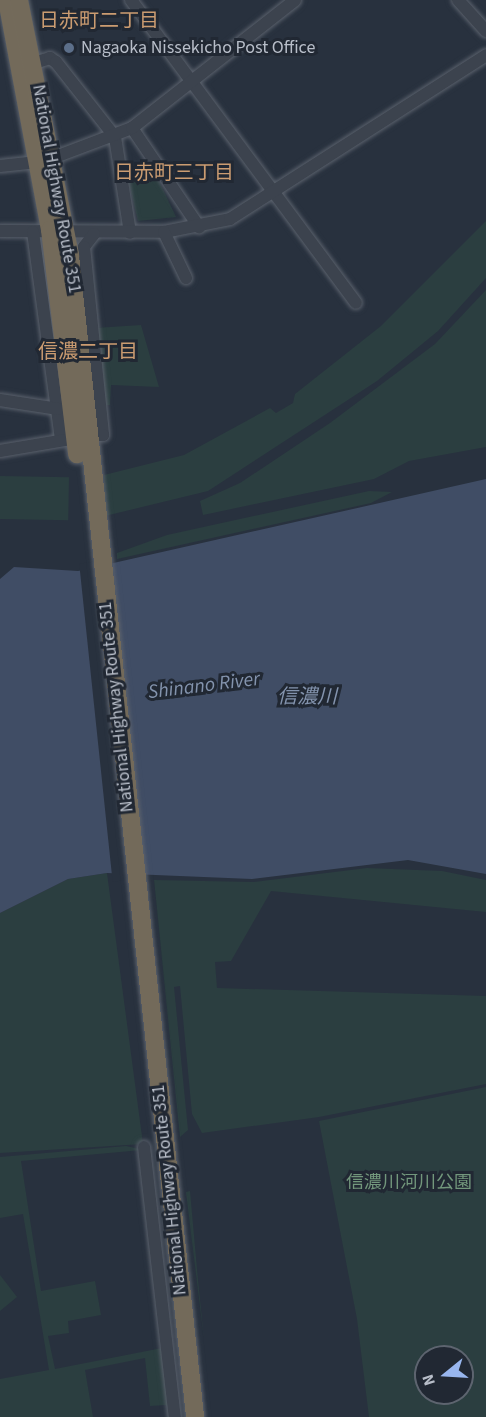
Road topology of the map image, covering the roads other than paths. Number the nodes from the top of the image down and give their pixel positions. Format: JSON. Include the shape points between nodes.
{"nodes":[{"id":1,"x":7,"y":0,"type":"edge"},
{"id":2,"x":19,"y":0,"type":"edge"},
{"id":3,"x":130,"y":0,"type":"edge"},
{"id":4,"x":295,"y":0,"type":"edge"},
{"id":5,"x":458,"y":0,"type":"edge"},
{"id":6,"x":486,"y":31,"type":"edge"},
{"id":7,"x":486,"y":55,"type":"edge"},
{"id":8,"x":34,"y":63,"type":"junction"},
{"id":9,"x":194,"y":81,"type":"junction"},
{"id":10,"x":132,"y":128,"type":"junction"},
{"id":11,"x":115,"y":137,"type":"junction"},
{"id":12,"x":44,"y":160,"type":"junction"},
{"id":13,"x":0,"y":166,"type":"edge"},
{"id":14,"x":273,"y":195,"type":"junction"},
{"id":15,"x":199,"y":227,"type":"junction"},
{"id":16,"x":0,"y":231,"type":"edge"},
{"id":17,"x":50,"y":232,"type":"junction"},
{"id":18,"x":164,"y":232,"type":"junction"},
{"id":19,"x":130,"y":233,"type":"junction"},
{"id":20,"x":93,"y":234,"type":"junction"},
{"id":21,"x":186,"y":278,"type":"dead end"},
{"id":22,"x":356,"y":303,"type":"dead end"},
{"id":23,"x":0,"y":400,"type":"edge"},
{"id":24,"x":58,"y":409,"type":"junction"},
{"id":25,"x":98,"y":435,"type":"dead end"},
{"id":26,"x":0,"y":451,"type":"edge"},
{"id":27,"x":87,"y":482,"type":"junction"},
{"id":28,"x":144,"y":1147,"type":"dead end"},
{"id":29,"x":175,"y":1417,"type":"edge"},
{"id":30,"x":183,"y":1417,"type":"edge"},
{"id":31,"x":195,"y":1417,"type":"edge"}],
"edges":[{"from":1,"to":12,"type":"highway","name":"National Highway Route 351"},
{"from":2,"to":8,"type":"highway","name":"National Highway Route 351"},
{"from":3,"to":9,"type":"street"},
{"from":4,"to":9,"type":"street"},
{"from":5,"to":6,"type":"street"},
{"from":7,"to":14,"type":"street"},
{"from":8,"to":11,"type":"street","via":[[50,58],[56,62]]},
{"from":8,"to":12,"type":"highway","name":"National Highway Route 351"},
{"from":9,"to":10,"type":"street"},
{"from":9,"to":14,"type":"street"},
{"from":10,"to":11,"type":"street"},
{"from":10,"to":15,"type":"street"},
{"from":11,"to":12,"type":"street"},
{"from":11,"to":19,"type":"street"},
{"from":12,"to":13,"type":"street"},
{"from":12,"to":17,"type":"highway","name":"National Highway Route 351"},
{"from":14,"to":15,"type":"street","via":[[245,213]]},
{"from":14,"to":22,"type":"street"},
{"from":15,"to":18,"type":"street"},
{"from":16,"to":17,"type":"street"},
{"from":17,"to":20,"type":"street"},
{"from":17,"to":24,"type":"street"},
{"from":17,"to":27,"type":"highway","name":"National Highway Route 351"},
{"from":18,"to":19,"type":"street"},
{"from":18,"to":21,"type":"street"},
{"from":19,"to":20,"type":"street"},
{"from":20,"to":25,"type":"street","via":[[84,247],[103,435]]},
{"from":23,"to":24,"type":"street"},
{"from":24,"to":26,"type":"street","via":[[63,440]]},
{"from":27,"to":30,"type":"highway","name":"National Highway Route 351"},
{"from":27,"to":31,"type":"highway","name":"National Highway Route 351"},
{"from":28,"to":29,"type":"street"}]}
